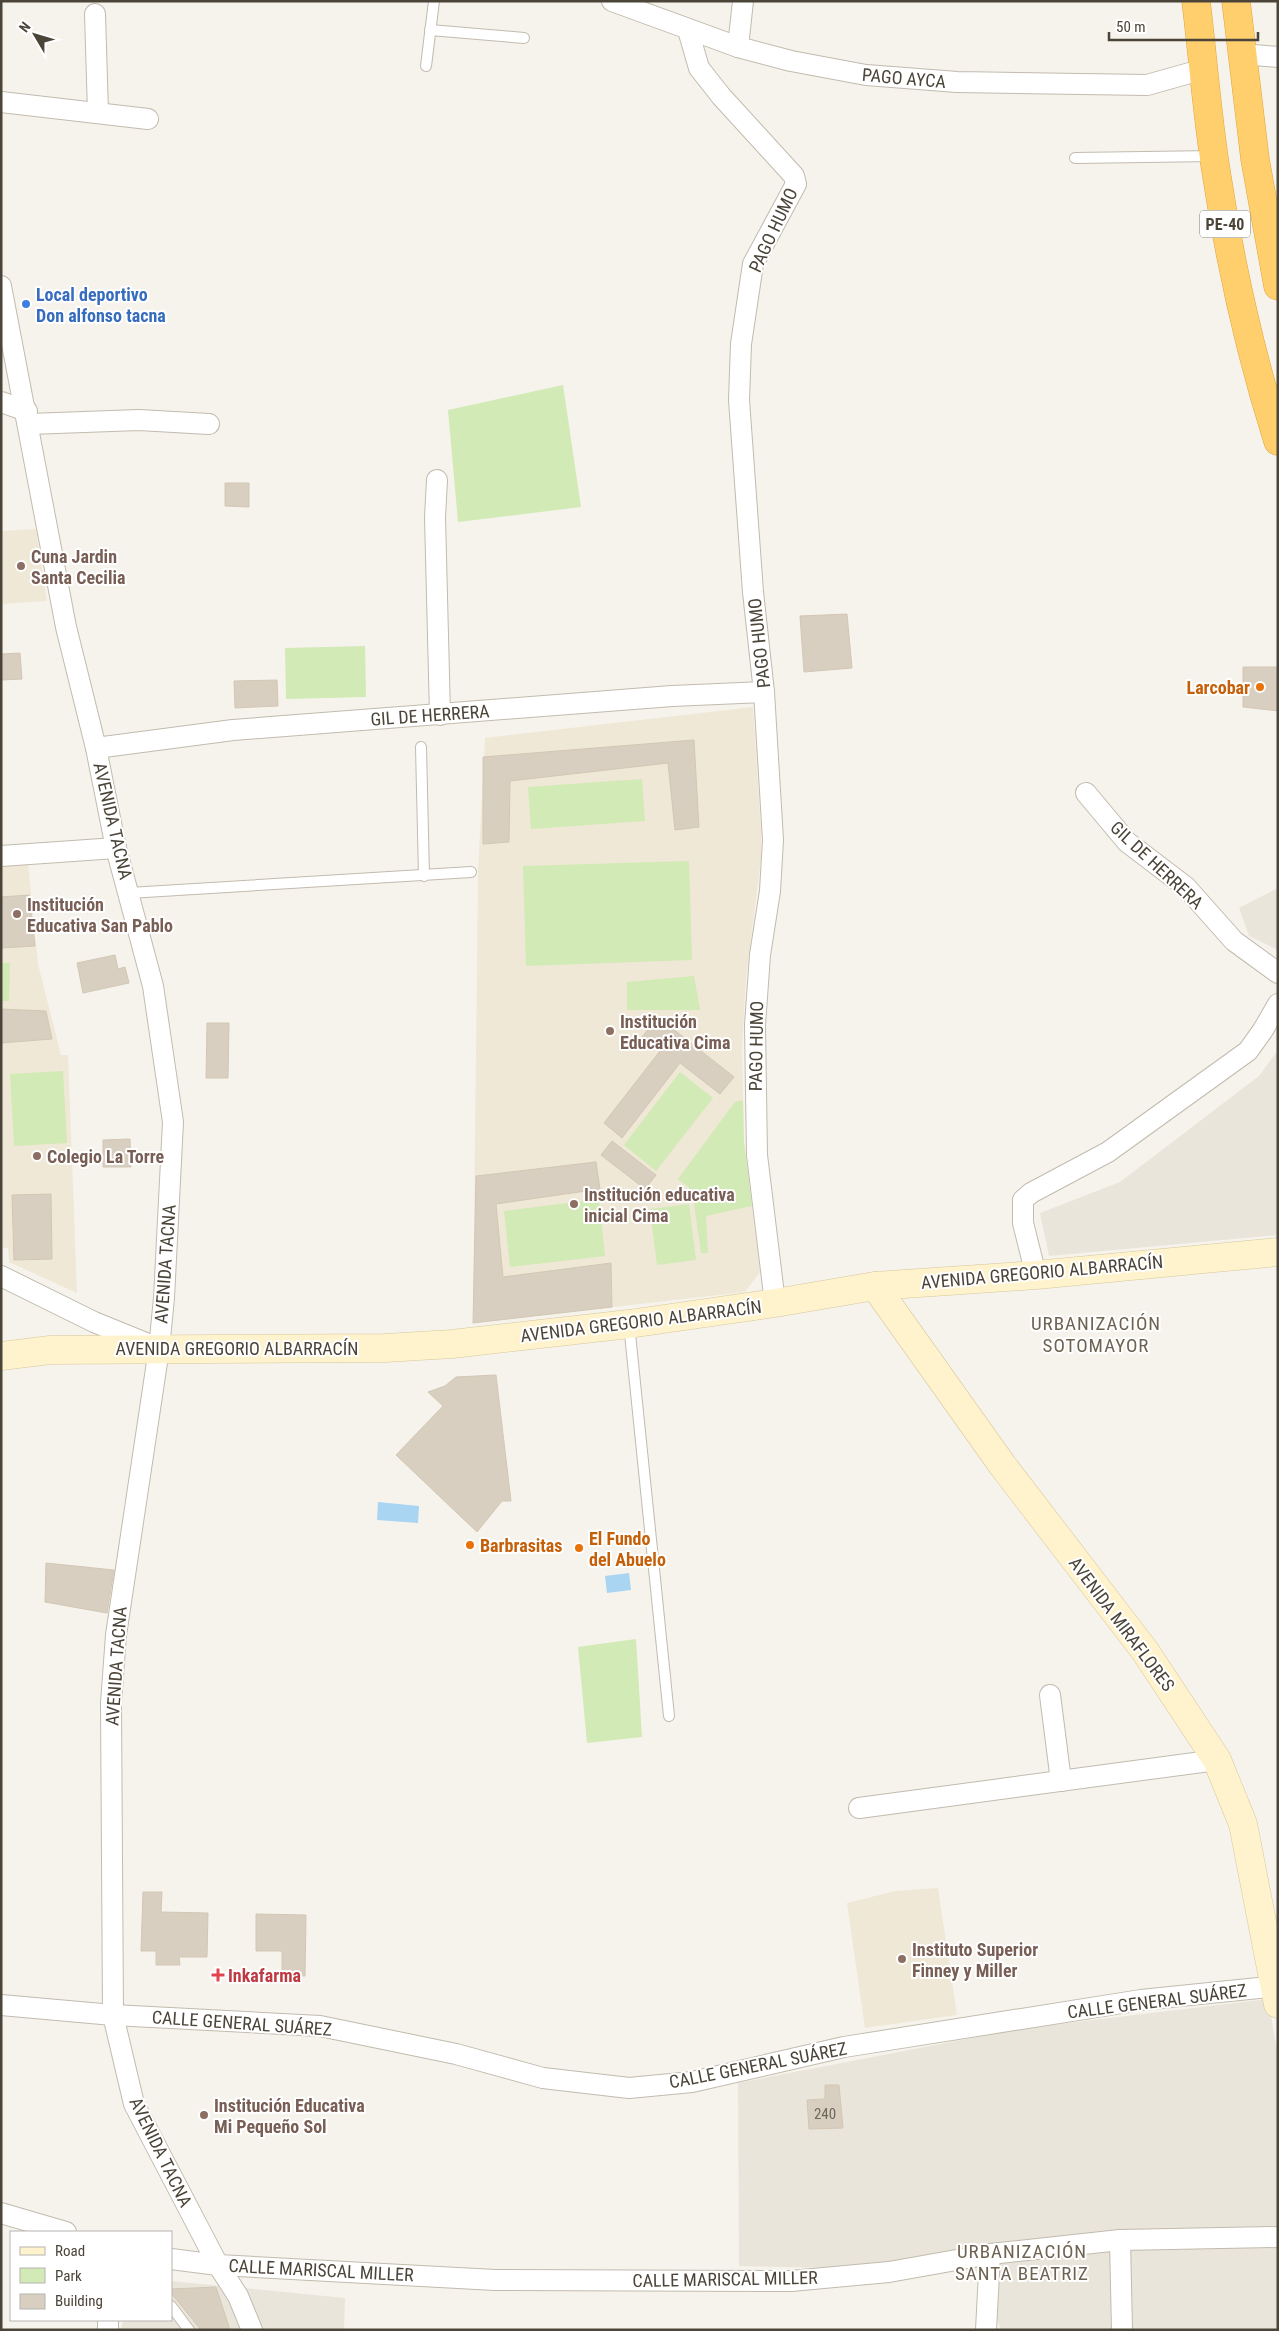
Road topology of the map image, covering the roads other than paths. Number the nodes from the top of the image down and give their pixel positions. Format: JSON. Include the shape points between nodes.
{"nodes":[{"id":1,"x":434,"y":1,"type":"edge"},
{"id":2,"x":612,"y":1,"type":"edge"},
{"id":3,"x":743,"y":1,"type":"edge"},
{"id":4,"x":1196,"y":1,"type":"edge"},
{"id":5,"x":1236,"y":1,"type":"edge"},
{"id":6,"x":95,"y":14,"type":"dead end"},
{"id":7,"x":430,"y":30,"type":"junction"},
{"id":8,"x":688,"y":30,"type":"junction"},
{"id":9,"x":524,"y":38,"type":"dead end"},
{"id":10,"x":738,"y":47,"type":"junction"},
{"id":11,"x":1242,"y":54,"type":"junction"},
{"id":12,"x":1278,"y":58,"type":"edge"},
{"id":13,"x":426,"y":66,"type":"dead end"},
{"id":14,"x":1204,"y":69,"type":"junction"},
{"id":15,"x":1,"y":102,"type":"edge"},
{"id":16,"x":98,"y":112,"type":"junction"},
{"id":17,"x":148,"y":119,"type":"dead end"},
{"id":18,"x":1214,"y":156,"type":"junction"},
{"id":19,"x":1075,"y":158,"type":"dead end"},
{"id":20,"x":1,"y":286,"type":"edge"},
{"id":21,"x":1278,"y":286,"type":"edge"},
{"id":22,"x":1,"y":402,"type":"edge"},
{"id":23,"x":28,"y":418,"type":"junction"},
{"id":24,"x":209,"y":424,"type":"dead end"},
{"id":25,"x":1278,"y":441,"type":"edge"},
{"id":26,"x":437,"y":480,"type":"dead end"},
{"id":27,"x":764,"y":692,"type":"junction"},
{"id":28,"x":440,"y":714,"type":"junction"},
{"id":29,"x":421,"y":747,"type":"dead end"},
{"id":30,"x":96,"y":748,"type":"junction"},
{"id":31,"x":1086,"y":793,"type":"dead end"},
{"id":32,"x":116,"y":848,"type":"junction"},
{"id":33,"x":1,"y":856,"type":"edge"},
{"id":34,"x":470,"y":872,"type":"dead end"},
{"id":35,"x":424,"y":876,"type":"junction"},
{"id":36,"x":129,"y":893,"type":"junction"},
{"id":37,"x":1278,"y":972,"type":"edge"},
{"id":38,"x":1278,"y":1004,"type":"edge"},
{"id":39,"x":1278,"y":1252,"type":"edge"},
{"id":40,"x":1036,"y":1275,"type":"junction"},
{"id":41,"x":1,"y":1276,"type":"edge"},
{"id":42,"x":874,"y":1286,"type":"junction"},
{"id":43,"x":775,"y":1303,"type":"junction"},
{"id":44,"x":629,"y":1324,"type":"junction"},
{"id":45,"x":159,"y":1348,"type":"junction"},
{"id":46,"x":1,"y":1356,"type":"edge"},
{"id":47,"x":1050,"y":1695,"type":"dead end"},
{"id":48,"x":669,"y":1716,"type":"dead end"},
{"id":49,"x":1218,"y":1760,"type":"junction"},
{"id":50,"x":1061,"y":1781,"type":"junction"},
{"id":51,"x":859,"y":1808,"type":"dead end"},
{"id":52,"x":1277,"y":1992,"type":"edge"},
{"id":53,"x":1,"y":2005,"type":"edge"},
{"id":54,"x":113,"y":2015,"type":"junction"},
{"id":55,"x":1,"y":2213,"type":"edge"},
{"id":56,"x":63,"y":2231,"type":"edge"},
{"id":57,"x":1278,"y":2237,"type":"edge"},
{"id":58,"x":1120,"y":2240,"type":"junction"},
{"id":59,"x":990,"y":2254,"type":"junction"},
{"id":60,"x":172,"y":2259,"type":"edge"},
{"id":61,"x":218,"y":2265,"type":"junction"},
{"id":62,"x":172,"y":2307,"type":"edge"},
{"id":63,"x":189,"y":2330,"type":"edge"},
{"id":64,"x":252,"y":2330,"type":"edge"},
{"id":65,"x":986,"y":2330,"type":"edge"},
{"id":66,"x":1122,"y":2330,"type":"edge"}],
"edges":[{"from":1,"to":7,"type":"lane"},
{"from":2,"to":8,"type":"street","name":"PAGO AYCA"},
{"from":3,"to":10,"type":"street"},
{"from":4,"to":14,"type":"highway","number":"PE-40"},
{"from":5,"to":11,"type":"highway","number":"PE-40"},
{"from":6,"to":16,"type":"street"},
{"from":7,"to":9,"type":"lane"},
{"from":7,"to":13,"type":"lane"},
{"from":8,"to":10,"type":"street","name":"PAGO AYCA"},
{"from":8,"to":27,"type":"street","name":"PAGO HUMO","via":[[699,68],[720,96],[794,176],[796,184],[753,264],[741,344],[740,410]]},
{"from":10,"to":14,"type":"street","name":"PAGO AYCA","via":[[842,72],[958,82],[1147,85]]},
{"from":11,"to":12,"type":"street"},
{"from":11,"to":21,"type":"highway","number":"PE-40","via":[[1255,159]]},
{"from":14,"to":18,"type":"highway","number":"PE-40"},
{"from":15,"to":16,"type":"street"},
{"from":16,"to":17,"type":"street"},
{"from":18,"to":19,"type":"lane"},
{"from":18,"to":25,"type":"highway","number":"PE-40","via":[[1245,326]]},
{"from":20,"to":23,"type":"street","name":"AVENIDA TACNA"},
{"from":22,"to":23,"type":"street"},
{"from":23,"to":24,"type":"street"},
{"from":23,"to":30,"type":"street","name":"AVENIDA TACNA","via":[[66,627]]},
{"from":26,"to":28,"type":"street"},
{"from":27,"to":28,"type":"street","name":"GIL DE HERRERA"},
{"from":27,"to":43,"type":"street","name":"PAGO HUMO","via":[[773,840],[755,1025],[756,1155]]},
{"from":28,"to":30,"type":"street","name":"GIL DE HERRERA","via":[[233,730]]},
{"from":29,"to":35,"type":"lane"},
{"from":30,"to":32,"type":"street","name":"AVENIDA TACNA"},
{"from":31,"to":37,"type":"street","name":"GIL DE HERRERA","via":[[1127,842],[1186,887],[1234,942]]},
{"from":32,"to":33,"type":"street"},
{"from":32,"to":36,"type":"street","name":"AVENIDA TACNA"},
{"from":34,"to":35,"type":"lane"},
{"from":35,"to":36,"type":"lane"},
{"from":36,"to":45,"type":"street","name":"AVENIDA TACNA","via":[[153,986],[173,1122]]},
{"from":38,"to":40,"type":"street","via":[[1248,1051],[1108,1152],[1023,1200],[1023,1223]]},
{"from":39,"to":40,"type":"street","name":"AVENIDA GREGORIO ALBARRACÍN"},
{"from":40,"to":42,"type":"street","name":"AVENIDA GREGORIO ALBARRACÍN"},
{"from":41,"to":45,"type":"street","via":[[94,1322]]},
{"from":42,"to":43,"type":"street","name":"AVENIDA GREGORIO ALBARRACÍN"},
{"from":42,"to":49,"type":"street","name":"AVENIDA MIRAFLORES","via":[[1003,1466],[1145,1651]]},
{"from":43,"to":44,"type":"street","name":"AVENIDA GREGORIO ALBARRACÍN"},
{"from":44,"to":45,"type":"street","name":"AVENIDA GREGORIO ALBARRACÍN","via":[[413,1346]]},
{"from":44,"to":48,"type":"lane"},
{"from":45,"to":46,"type":"street","name":"AVENIDA GREGORIO ALBARRACÍN","via":[[50,1350]]},
{"from":45,"to":54,"type":"street","name":"AVENIDA TACNA","via":[[115,1645],[111,1703]]},
{"from":47,"to":50,"type":"street"},
{"from":49,"to":50,"type":"street"},
{"from":49,"to":52,"type":"street","name":"AVENIDA MIRAFLORES","via":[[1243,1824]]},
{"from":50,"to":51,"type":"street"},
{"from":52,"to":54,"type":"street","name":"CALLE GENERAL SUÁREZ","via":[[1122,2003],[844,2047],[692,2082],[628,2088],[543,2078],[456,2054],[320,2026]]},
{"from":53,"to":54,"type":"street","name":"CALLE GENERAL SUÁREZ"},
{"from":54,"to":61,"type":"street","name":"AVENIDA TACNA","via":[[134,2104]]},
{"from":55,"to":56,"type":"street"},
{"from":57,"to":58,"type":"street","name":"CALLE MARISCAL MILLER"},
{"from":58,"to":59,"type":"street","name":"CALLE MARISCAL MILLER"},
{"from":58,"to":66,"type":"street"},
{"from":59,"to":61,"type":"street","name":"CALLE MARISCAL MILLER","via":[[889,2272],[791,2281],[495,2280]]},
{"from":59,"to":65,"type":"street"},
{"from":60,"to":61,"type":"street","name":"CALLE MARISCAL MILLER"},
{"from":61,"to":64,"type":"street","name":"AVENIDA TACNA","via":[[238,2296]]},
{"from":62,"to":63,"type":"lane"}]}
